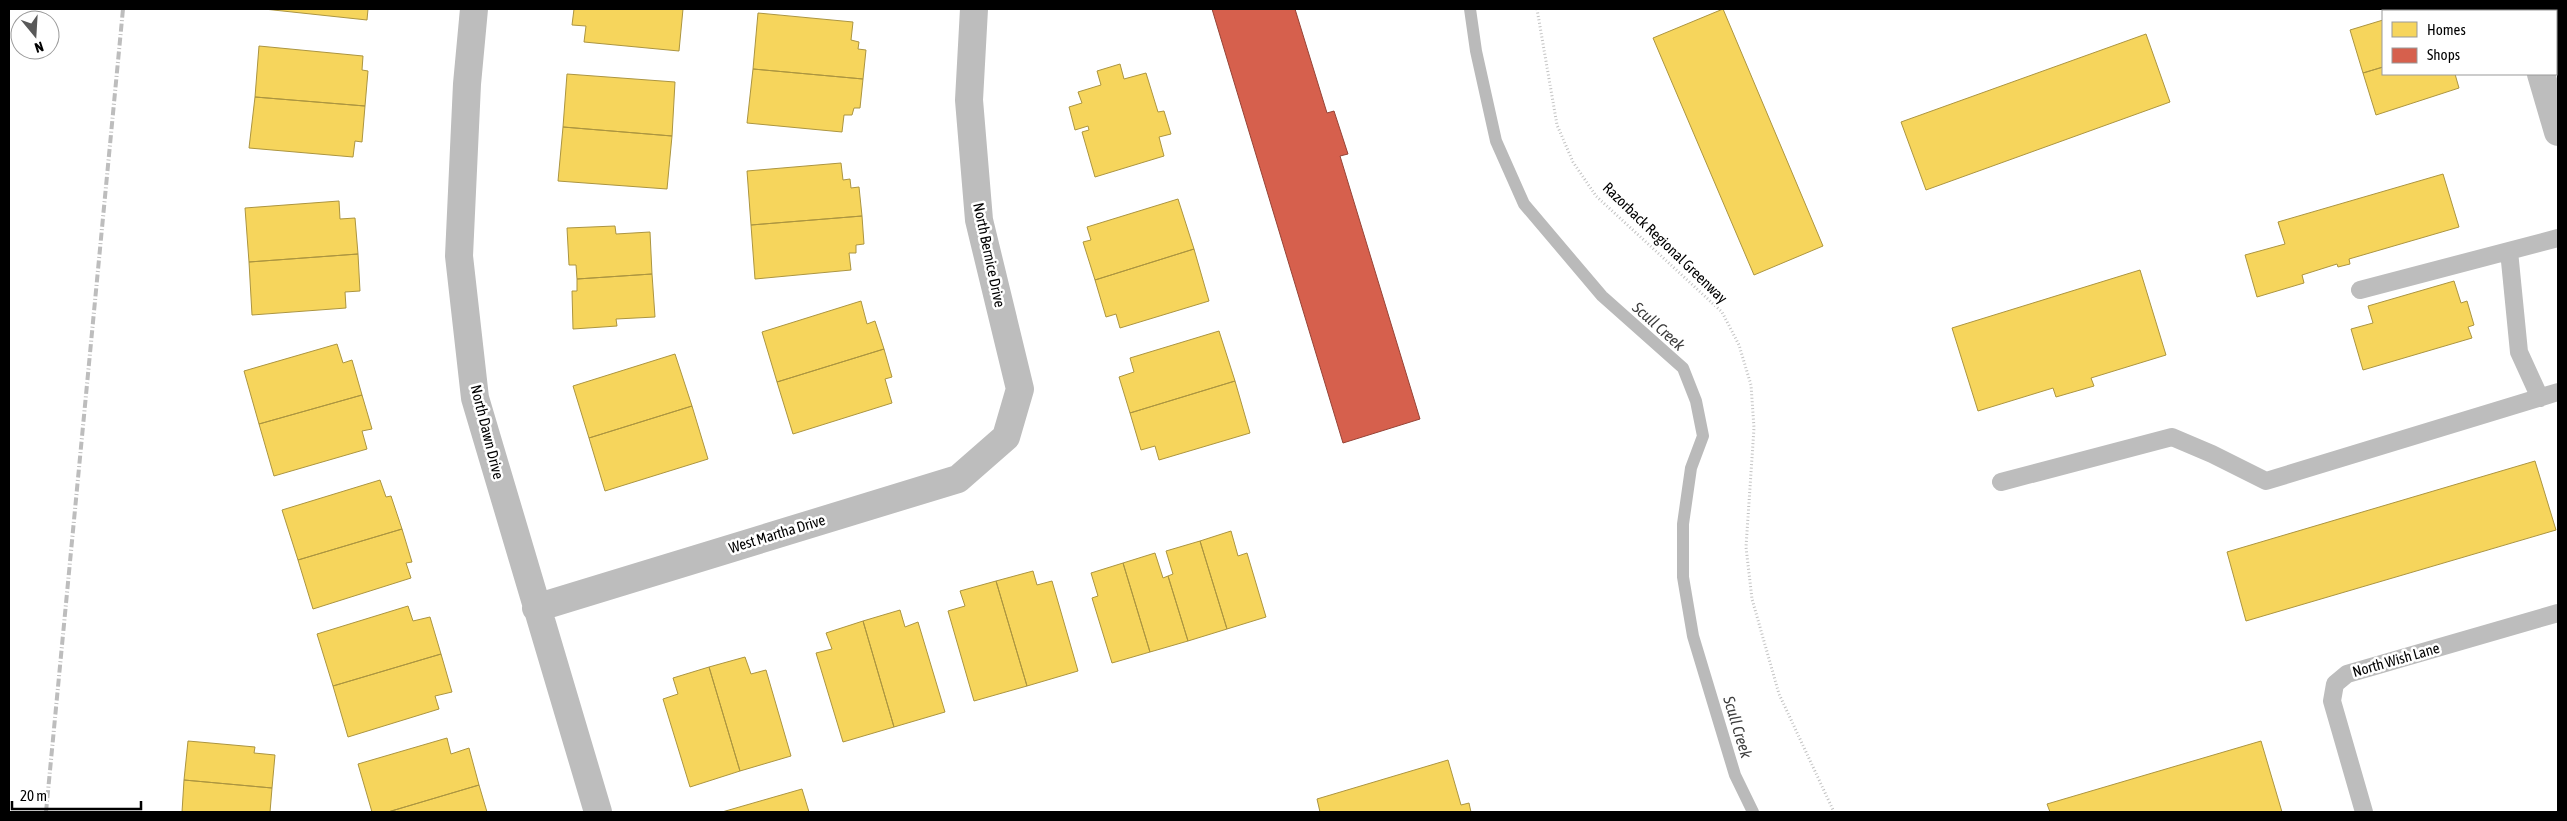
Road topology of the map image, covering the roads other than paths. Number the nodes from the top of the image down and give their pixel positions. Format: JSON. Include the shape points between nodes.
{"nodes":[{"id":1,"x":474,"y":9,"type":"edge"},
{"id":2,"x":974,"y":9,"type":"edge"},
{"id":3,"x":2541,"y":75,"type":"edge"},
{"id":4,"x":2558,"y":132,"type":"edge"},
{"id":5,"x":2558,"y":238,"type":"edge"},
{"id":6,"x":2509,"y":251,"type":"junction"},
{"id":7,"x":2360,"y":290,"type":"dead end"},
{"id":8,"x":2558,"y":392,"type":"edge"},
{"id":9,"x":2540,"y":398,"type":"junction"},
{"id":10,"x":1006,"y":437,"type":"joint"},
{"id":11,"x":2001,"y":482,"type":"dead end"},
{"id":12,"x":536,"y":608,"type":"junction"},
{"id":13,"x":2558,"y":613,"type":"edge"},
{"id":14,"x":598,"y":812,"type":"edge"},
{"id":15,"x":2364,"y":812,"type":"edge"}],
"edges":[{"from":1,"to":12,"type":"street","name":"North Dawn Drive","via":[[459,256],[475,398]]},
{"from":2,"to":10,"type":"street","name":"North Bernice Drive","via":[[969,100],[978,220],[1020,389]]},
{"from":3,"to":4,"type":"street"},
{"from":5,"to":6,"type":"lane"},
{"from":6,"to":7,"type":"lane"},
{"from":6,"to":9,"type":"lane","via":[[2519,352]]},
{"from":8,"to":9,"type":"lane"},
{"from":9,"to":11,"type":"lane","via":[[2266,481],[2172,437]]},
{"from":10,"to":12,"type":"street","name":"West Martha Drive","via":[[958,479]]},
{"from":12,"to":14,"type":"street","name":"North Dawn Drive"},
{"from":13,"to":15,"type":"lane","name":"North Wish Lane","via":[[2347,674],[2335,684],[2332,700]]}]}
